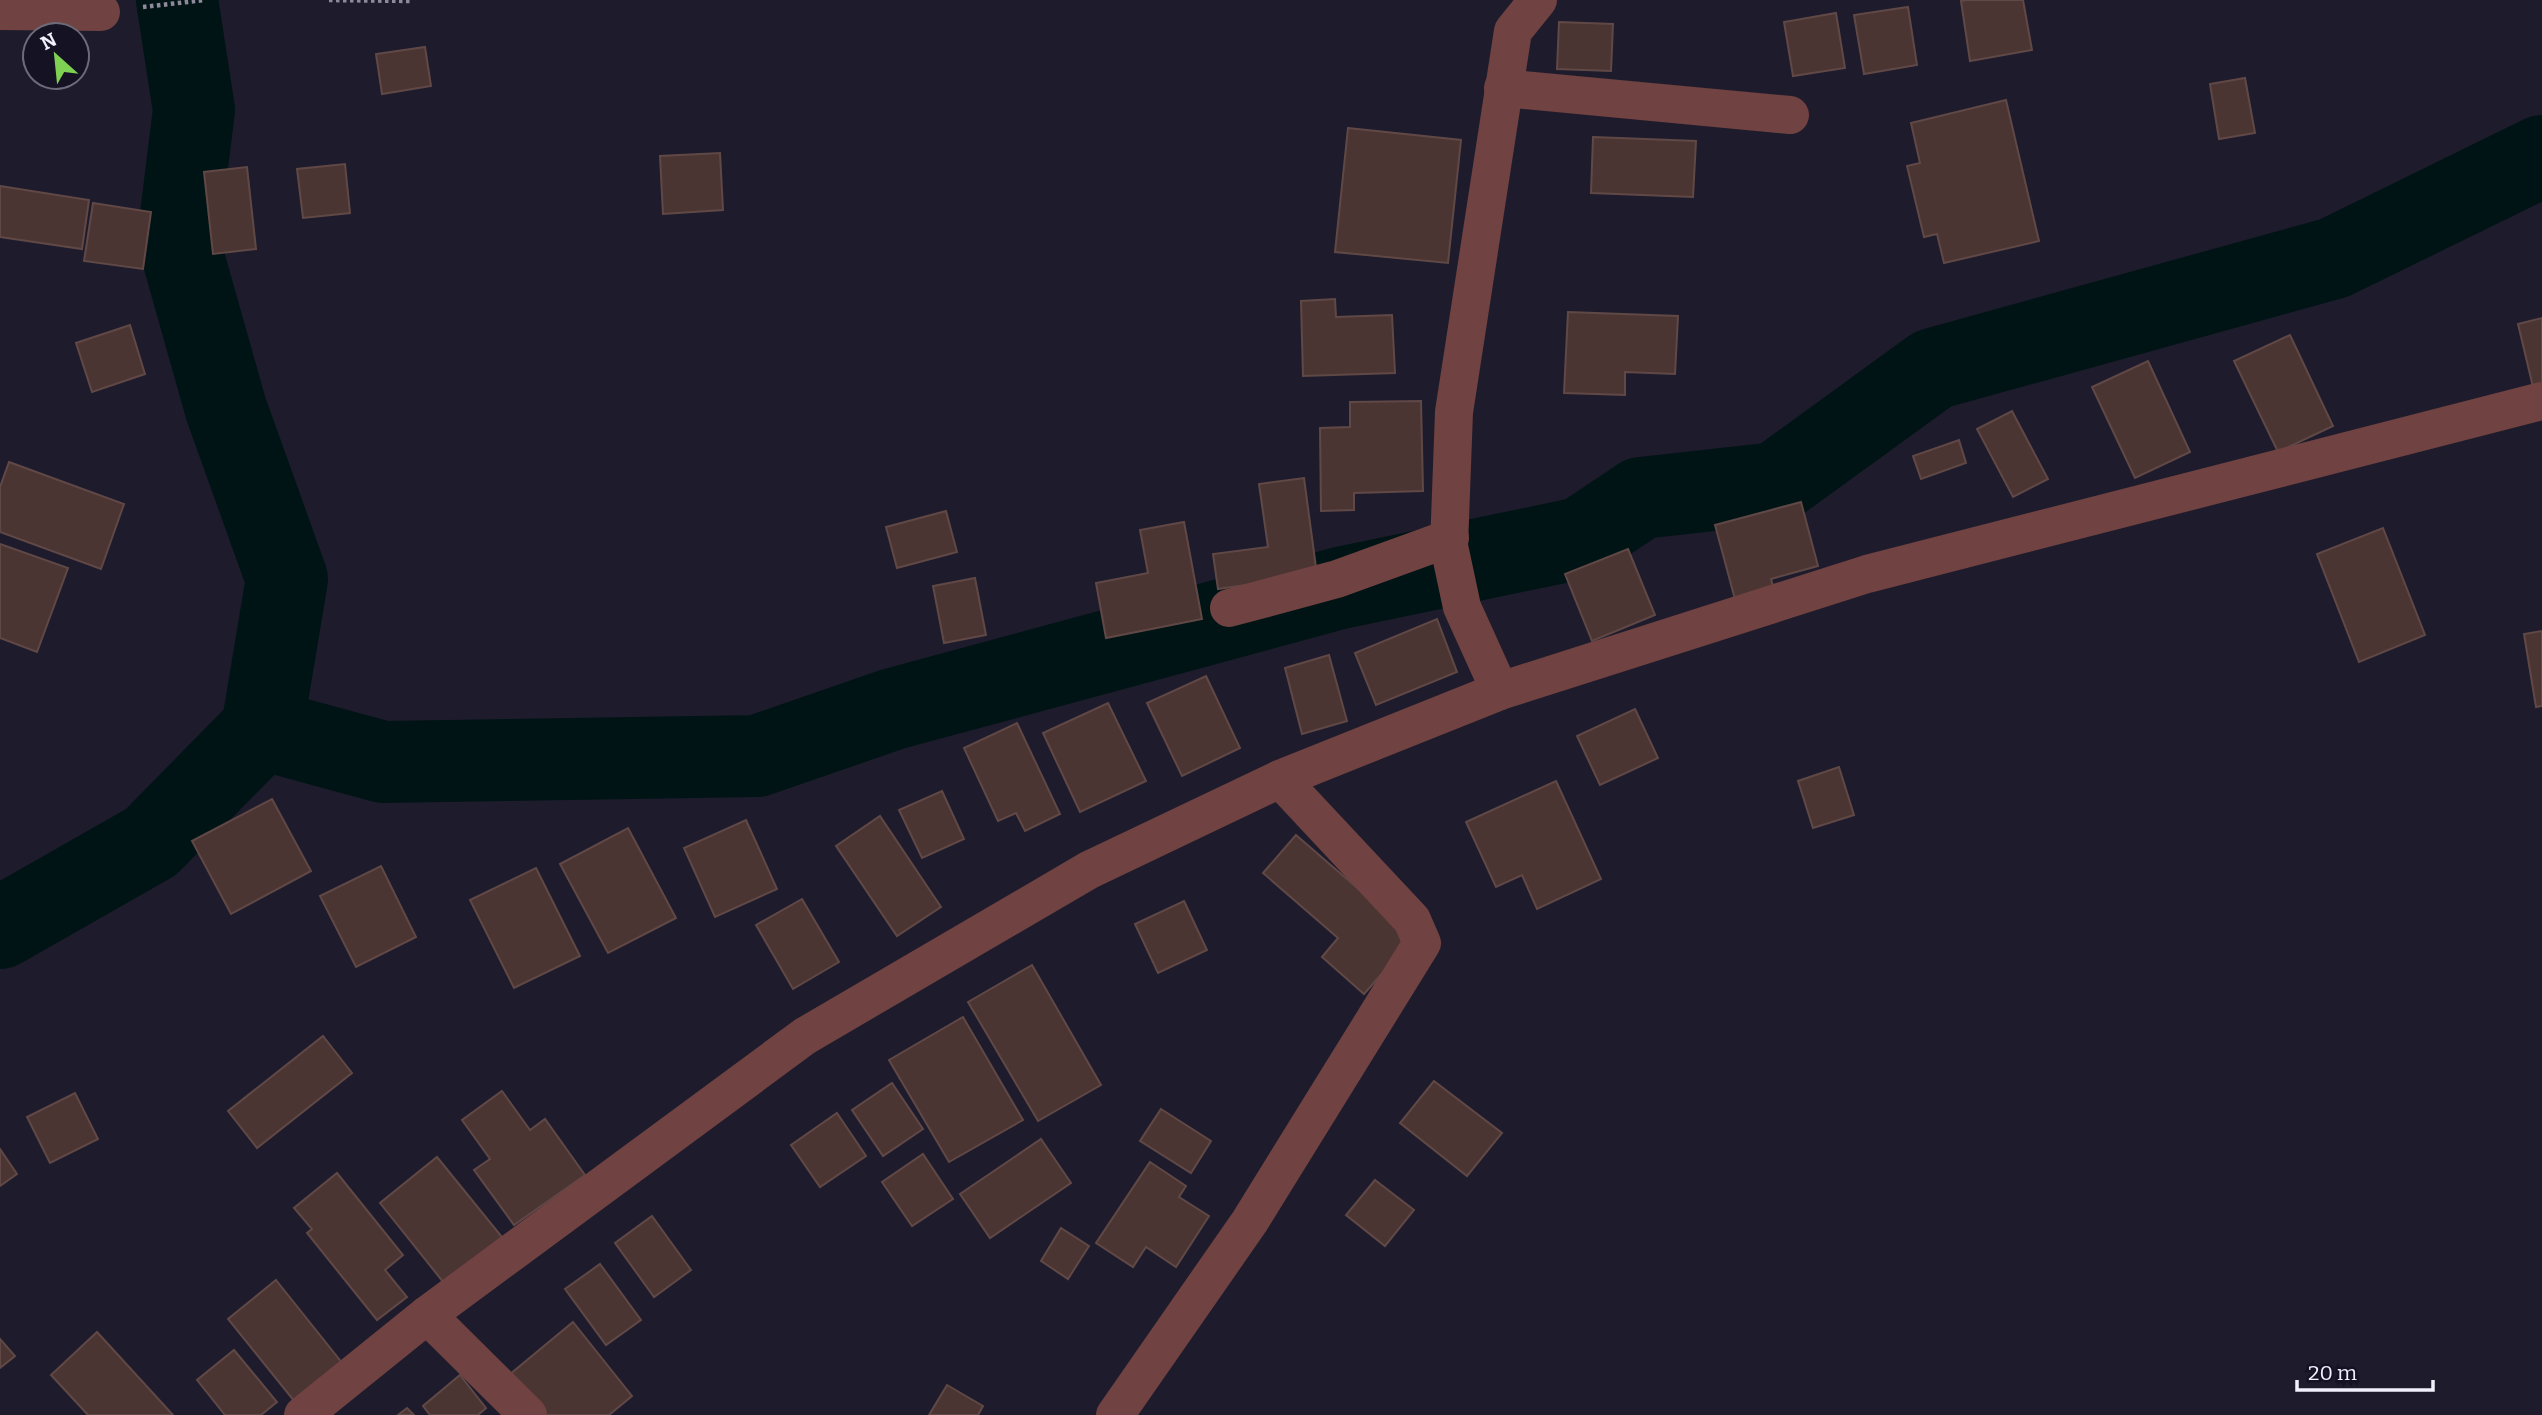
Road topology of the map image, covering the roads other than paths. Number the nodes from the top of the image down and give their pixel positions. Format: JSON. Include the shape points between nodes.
{"nodes":[{"id":1,"x":1538,"y":0,"type":"edge"},
{"id":2,"x":0,"y":11,"type":"edge"},
{"id":3,"x":101,"y":12,"type":"road end"},
{"id":4,"x":1503,"y":88,"type":"junction"},
{"id":5,"x":1790,"y":115,"type":"dead end"},
{"id":6,"x":2542,"y":401,"type":"edge"},
{"id":7,"x":1449,"y":542,"type":"junction"},
{"id":8,"x":1229,"y":608,"type":"dead end"},
{"id":9,"x":1500,"y":691,"type":"junction"},
{"id":10,"x":1280,"y":779,"type":"junction"},
{"id":11,"x":427,"y":1315,"type":"junction"},
{"id":12,"x":303,"y":1415,"type":"edge"},
{"id":13,"x":528,"y":1415,"type":"edge"},
{"id":14,"x":1115,"y":1415,"type":"edge"}],
"edges":[{"from":1,"to":4,"type":"street","via":[[1514,31]]},
{"from":2,"to":3,"type":"street"},
{"from":4,"to":5,"type":"street"},
{"from":4,"to":7,"type":"street","via":[[1454,412]]},
{"from":6,"to":9,"type":"street","via":[[1867,574]]},
{"from":7,"to":8,"type":"street","via":[[1338,579]]},
{"from":7,"to":9,"type":"street","via":[[1462,607]]},
{"from":9,"to":10,"type":"street"},
{"from":10,"to":11,"type":"street","via":[[1089,870],[804,1036]]},
{"from":10,"to":14,"type":"street","via":[[1412,920],[1422,943],[1250,1221]]},
{"from":11,"to":12,"type":"street"},
{"from":11,"to":13,"type":"street"}]}
